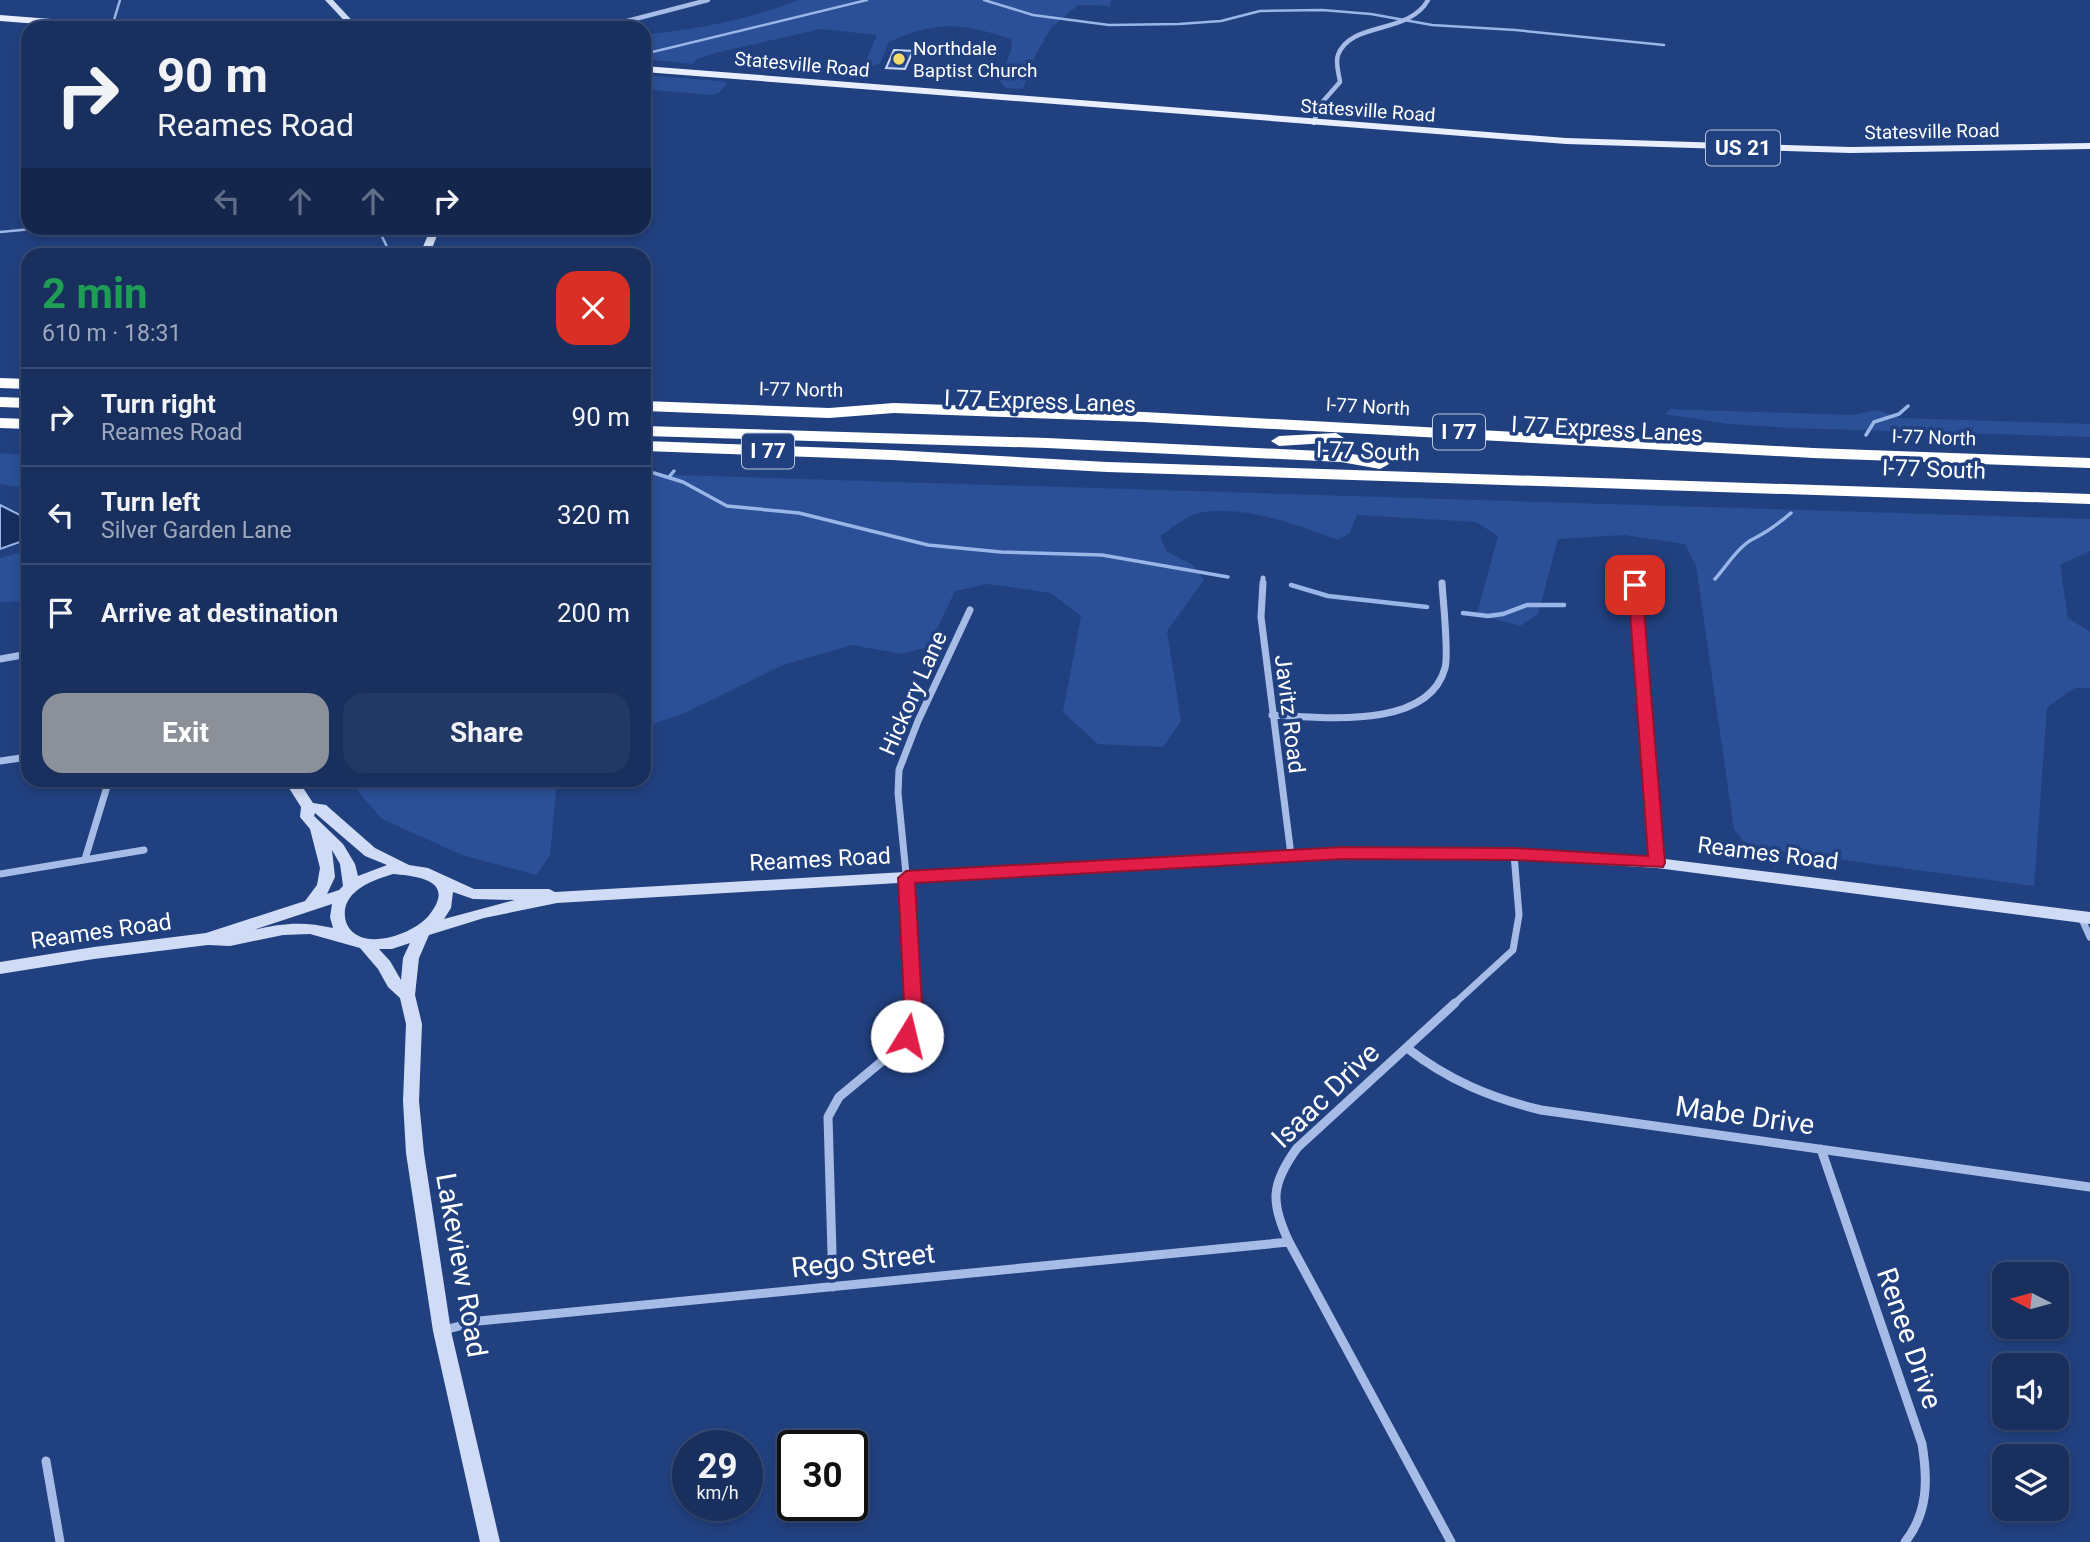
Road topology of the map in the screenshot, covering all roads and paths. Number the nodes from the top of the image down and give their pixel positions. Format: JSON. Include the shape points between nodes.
{"nodes":[{"id":1,"x":329,"y":0,"type":"edge"},
{"id":2,"x":708,"y":0,"type":"edge"},
{"id":3,"x":1428,"y":0,"type":"edge"},
{"id":4,"x":0,"y":18,"type":"edge"},
{"id":5,"x":38,"y":21,"type":"edge"},
{"id":6,"x":348,"y":21,"type":"edge"},
{"id":7,"x":627,"y":21,"type":"edge"},
{"id":8,"x":651,"y":70,"type":"edge"},
{"id":9,"x":1314,"y":123,"type":"junction"},
{"id":10,"x":2090,"y":146,"type":"edge"},
{"id":11,"x":0,"y":383,"type":"edge"},
{"id":12,"x":21,"y":384,"type":"edge"},
{"id":13,"x":0,"y":402,"type":"edge"},
{"id":14,"x":21,"y":403,"type":"edge"},
{"id":15,"x":651,"y":406,"type":"edge"},
{"id":16,"x":0,"y":411,"type":"edge"},
{"id":17,"x":21,"y":411,"type":"edge"},
{"id":18,"x":829,"y":413,"type":"junction"},
{"id":19,"x":651,"y":422,"type":"edge"},
{"id":20,"x":0,"y":423,"type":"edge"},
{"id":21,"x":21,"y":424,"type":"edge"},
{"id":22,"x":651,"y":431,"type":"edge"},
{"id":23,"x":1336,"y":438,"type":"junction"},
{"id":24,"x":651,"y":446,"type":"edge"},
{"id":25,"x":892,"y":455,"type":"junction"},
{"id":26,"x":2090,"y":463,"type":"edge"},
{"id":27,"x":1380,"y":464,"type":"junction"},
{"id":28,"x":2090,"y":473,"type":"edge"},
{"id":29,"x":2090,"y":487,"type":"edge"},
{"id":30,"x":2090,"y":499,"type":"edge"},
{"id":31,"x":1263,"y":578,"type":"dead end"},
{"id":32,"x":1442,"y":582,"type":"dead end"},
{"id":33,"x":1635,"y":585,"type":"dead end"},
{"id":34,"x":970,"y":610,"type":"dead end"},
{"id":35,"x":21,"y":655,"type":"edge"},
{"id":36,"x":0,"y":659,"type":"edge"},
{"id":37,"x":1272,"y":715,"type":"junction"},
{"id":38,"x":21,"y":758,"type":"edge"},
{"id":39,"x":0,"y":761,"type":"edge"},
{"id":40,"x":107,"y":787,"type":"edge"},
{"id":41,"x":295,"y":787,"type":"edge"},
{"id":42,"x":308,"y":807,"type":"junction"},
{"id":43,"x":317,"y":828,"type":"junction"},
{"id":44,"x":144,"y":850,"type":"dead end"},
{"id":45,"x":1514,"y":854,"type":"junction"},
{"id":46,"x":1291,"y":855,"type":"junction"},
{"id":47,"x":85,"y":859,"type":"junction"},
{"id":48,"x":1657,"y":863,"type":"junction"},
{"id":49,"x":414,"y":869,"type":"junction"},
{"id":50,"x":0,"y":874,"type":"edge"},
{"id":51,"x":906,"y":878,"type":"junction"},
{"id":52,"x":441,"y":881,"type":"junction"},
{"id":53,"x":347,"y":891,"type":"junction"},
{"id":54,"x":557,"y":897,"type":"junction"},
{"id":55,"x":310,"y":904,"type":"junction"},
{"id":56,"x":2085,"y":917,"type":"edge"},
{"id":57,"x":425,"y":931,"type":"junction"},
{"id":58,"x":348,"y":937,"type":"junction"},
{"id":59,"x":2090,"y":937,"type":"edge"},
{"id":60,"x":208,"y":939,"type":"junction"},
{"id":61,"x":365,"y":944,"type":"junction"},
{"id":62,"x":0,"y":968,"type":"edge"},
{"id":63,"x":407,"y":995,"type":"junction"},
{"id":64,"x":1407,"y":1048,"type":"junction"},
{"id":65,"x":1821,"y":1149,"type":"junction"},
{"id":66,"x":2090,"y":1188,"type":"edge"},
{"id":67,"x":1289,"y":1242,"type":"junction"},
{"id":68,"x":833,"y":1287,"type":"junction"},
{"id":69,"x":442,"y":1331,"type":"junction"},
{"id":70,"x":46,"y":1461,"type":"dead end"},
{"id":71,"x":60,"y":1542,"type":"edge"},
{"id":72,"x":490,"y":1542,"type":"edge"},
{"id":73,"x":1451,"y":1542,"type":"edge"},
{"id":74,"x":1905,"y":1542,"type":"edge"}],
"edges":[{"from":1,"to":6,"type":"main road"},
{"from":2,"to":7,"type":"street"},
{"from":3,"to":9,"type":"street","via":[[1426,8],[1411,19],[1344,45],[1338,56],[1340,82],[1318,107]]},
{"from":4,"to":5,"type":"main road"},
{"from":8,"to":9,"type":"main road","name":"Statesville Road","number":"US 21"},
{"from":9,"to":10,"type":"main road","name":"Statesville Road","number":"US 21","via":[[1717,148]]},
{"from":11,"to":12,"type":"highway"},
{"from":13,"to":14,"type":"highway"},
{"from":15,"to":18,"type":"highway","name":"I-77 North","number":"I 77"},
{"from":16,"to":17,"type":"highway"},
{"from":18,"to":23,"type":"highway","name":"I 77 Express Lanes","number":"I 77","via":[[888,421]]},
{"from":18,"to":26,"type":"highway","name":"I-77 North","number":"I 77","via":[[894,408],[1144,417]]},
{"from":19,"to":23,"type":"highway","via":[[1303,441]]},
{"from":20,"to":21,"type":"highway"},
{"from":22,"to":27,"type":"highway","via":[[1084,445],[1341,457]]},
{"from":23,"to":28,"type":"highway","name":"I 77 Express Lanes","number":"I 77","via":[[1698,459]]},
{"from":24,"to":25,"type":"highway","name":"I-77 South","number":"I 77"},
{"from":25,"to":27,"type":"highway","name":"I 77 Express Lanes","number":"I 77"},
{"from":25,"to":30,"type":"highway","name":"I-77 South","number":"I 77","via":[[1121,468]]},
{"from":27,"to":29,"type":"highway","name":"I 77 Express Lanes","number":"I 77"},
{"from":31,"to":37,"type":"street","name":"Javitz Road","via":[[1261,617]]},
{"from":32,"to":37,"type":"street","via":[[1446,667],[1444,679],[1426,697],[1384,715]]},
{"from":33,"to":48,"type":"street"},
{"from":34,"to":51,"type":"street","name":"Hickory Lane","via":[[899,770]]},
{"from":35,"to":36,"type":"street"},
{"from":37,"to":46,"type":"street","name":"Javitz Road"},
{"from":38,"to":39,"type":"street"},
{"from":40,"to":47,"type":"street"},
{"from":41,"to":42,"type":"main road"},
{"from":42,"to":43,"type":"main road","via":[[307,817]]},
{"from":42,"to":49,"type":"main road","via":[[321,809],[370,852]]},
{"from":43,"to":53,"type":"main road","via":[[348,862]]},
{"from":43,"to":55,"type":"main road","via":[[330,866],[328,882]]},
{"from":44,"to":47,"type":"street"},
{"from":45,"to":46,"type":"main road","name":"Reames Road"},
{"from":45,"to":48,"type":"main road","name":"Reames Road"},
{"from":45,"to":64,"type":"street","name":"Isaac Drive","via":[[1519,911],[1513,950]]},
{"from":46,"to":51,"type":"main road","name":"Reames Road"},
{"from":47,"to":50,"type":"street"},
{"from":48,"to":56,"type":"main road","name":"Reames Road"},
{"from":49,"to":52,"type":"main road"},
{"from":49,"to":53,"type":"main road","via":[[378,873]]},
{"from":51,"to":54,"type":"main road","name":"Reames Road"},
{"from":51,"to":68,"type":"street","name":"Hickory Lane","via":[[913,1003],[907,1036],[839,1097],[828,1117]]},
{"from":52,"to":54,"type":"main road","name":"Reames Road","via":[[473,894]]},
{"from":52,"to":57,"type":"main road","via":[[447,891],[446,905]]},
{"from":53,"to":55,"type":"main road","name":"Reames Road"},
{"from":53,"to":58,"type":"main road","via":[[336,918]]},
{"from":54,"to":57,"type":"main road","name":"Reames Road","via":[[484,912]]},
{"from":55,"to":60,"type":"main road","name":"Reames Road"},
{"from":56,"to":59,"type":"street"},
{"from":57,"to":61,"type":"main road","via":[[390,944]]},
{"from":57,"to":63,"type":"main road","name":"Lakeview Road","via":[[411,958]]},
{"from":58,"to":60,"type":"main road","name":"Reames Road","via":[[310,928]]},
{"from":58,"to":61,"type":"main road"},
{"from":60,"to":62,"type":"main road","name":"Reames Road"},
{"from":61,"to":63,"type":"main road","name":"Lakeview Road"},
{"from":63,"to":69,"type":"main road","name":"Lakeview Road","via":[[414,1024],[411,1101],[415,1153]]},
{"from":64,"to":65,"type":"street","name":"Mabe Drive","via":[[1450,1079],[1506,1102]]},
{"from":64,"to":67,"type":"street","name":"Isaac Drive","via":[[1297,1147],[1281,1168],[1274,1196],[1276,1214]]},
{"from":65,"to":66,"type":"street","name":"Mabe Drive"},
{"from":65,"to":74,"type":"street","name":"Renee Drive","via":[[1922,1444],[1926,1493],[1920,1518]]},
{"from":67,"to":68,"type":"street","name":"Rego Street"},
{"from":67,"to":73,"type":"street","name":"Isaac Drive"},
{"from":68,"to":69,"type":"street","name":"Rego Street","via":[[479,1321]]},
{"from":69,"to":72,"type":"main road","name":"Lakeview Road"},
{"from":70,"to":71,"type":"street"}]}
